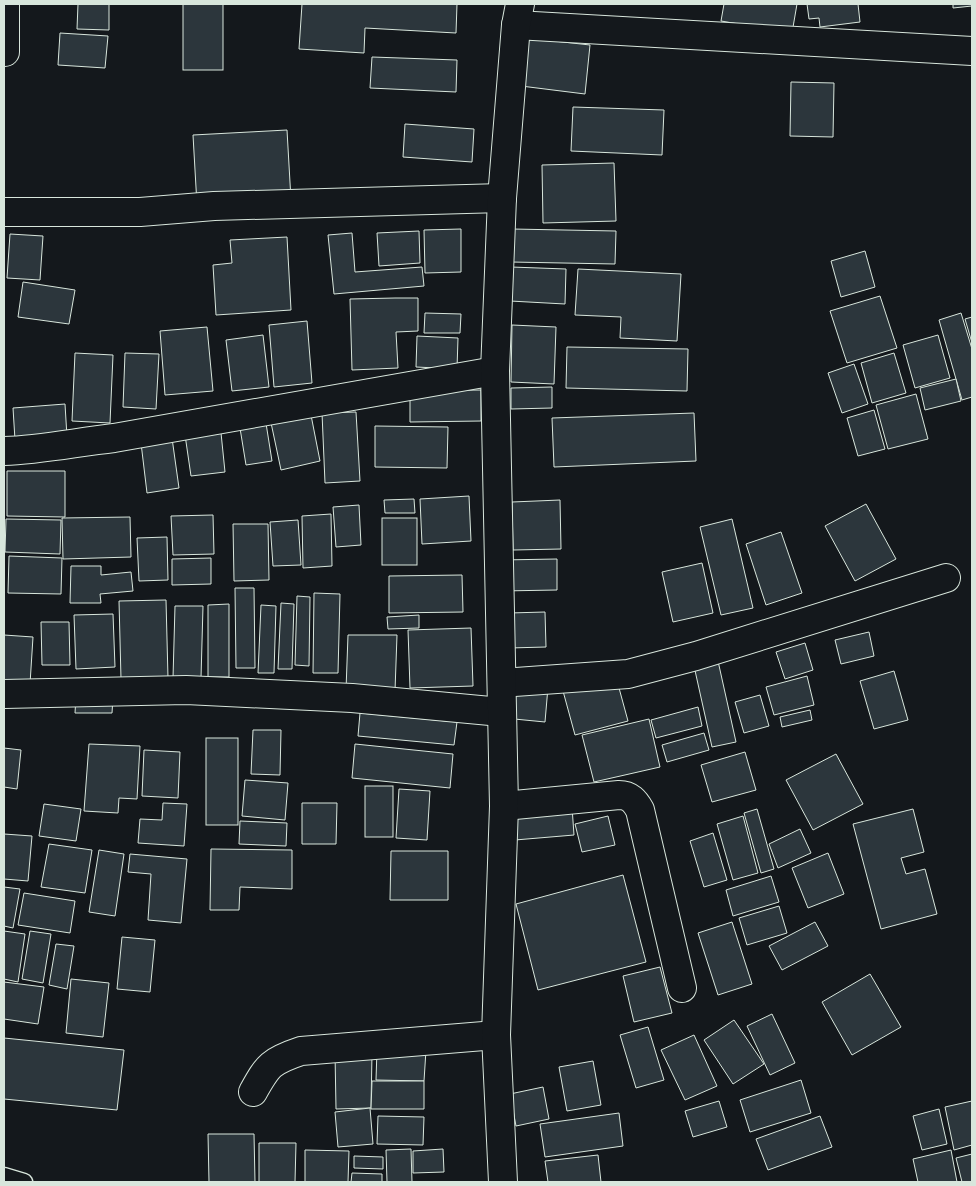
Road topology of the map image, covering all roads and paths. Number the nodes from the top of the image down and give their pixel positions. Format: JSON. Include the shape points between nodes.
{"nodes":[{"id":1,"x":5,"y":4,"type":"edge"},
{"id":2,"x":518,"y":14,"type":"edge"},
{"id":3,"x":972,"y":51,"type":"edge"},
{"id":4,"x":4,"y":52,"type":"edge"},
{"id":5,"x":502,"y":198,"type":"junction"},
{"id":6,"x":4,"y":212,"type":"edge"},
{"id":7,"x":495,"y":371,"type":"junction"},
{"id":8,"x":4,"y":451,"type":"edge"},
{"id":9,"x":946,"y":578,"type":"dead end"},
{"id":10,"x":502,"y":683,"type":"junction"},
{"id":11,"x":4,"y":694,"type":"edge"},
{"id":12,"x":501,"y":712,"type":"junction"},
{"id":13,"x":504,"y":806,"type":"junction"},
{"id":14,"x":682,"y":988,"type":"dead end"},
{"id":15,"x":496,"y":1036,"type":"junction"},
{"id":16,"x":253,"y":1092,"type":"dead end"},
{"id":17,"x":4,"y":1176,"type":"edge"},
{"id":18,"x":24,"y":1182,"type":"edge"},
{"id":19,"x":503,"y":1182,"type":"edge"}],
"edges":[{"from":1,"to":4,"type":"street"},
{"from":2,"to":3,"type":"street"},
{"from":2,"to":5,"type":"street"},
{"from":5,"to":6,"type":"street","via":[[214,206],[140,212]]},
{"from":5,"to":7,"type":"street"},
{"from":7,"to":8,"type":"street","via":[[114,438]]},
{"from":7,"to":10,"type":"street"},
{"from":9,"to":10,"type":"street","via":[[628,674]]},
{"from":10,"to":12,"type":"street"},
{"from":11,"to":12,"type":"street","via":[[186,690],[352,698]]},
{"from":12,"to":13,"type":"street"},
{"from":13,"to":14,"type":"street","via":[[619,795],[631,798],[640,810]]},
{"from":13,"to":15,"type":"street"},
{"from":15,"to":16,"type":"street","via":[[301,1051],[281,1058],[266,1069]]},
{"from":15,"to":19,"type":"street"},
{"from":17,"to":18,"type":"lane"}]}
